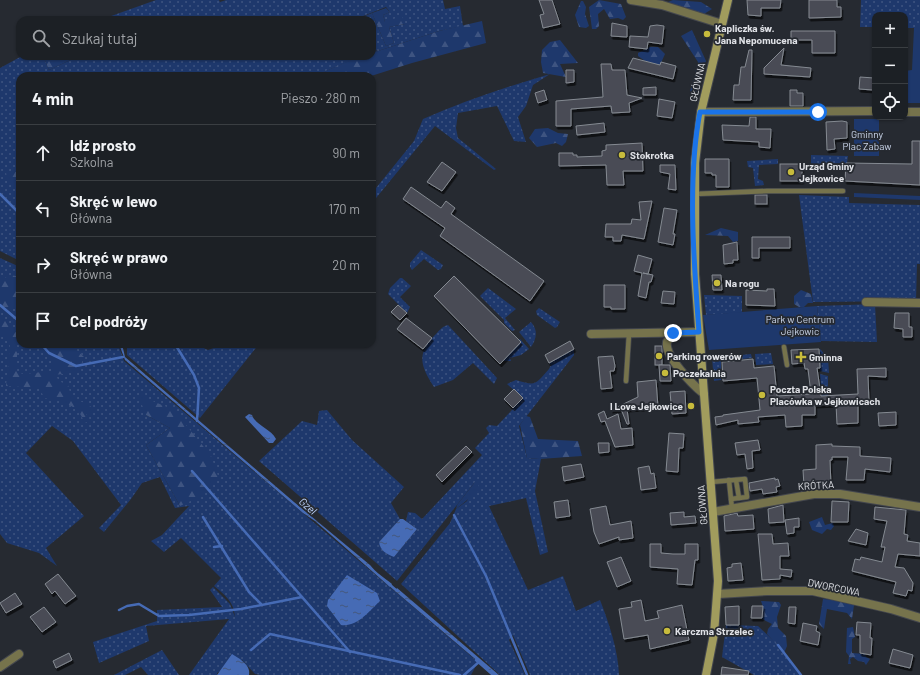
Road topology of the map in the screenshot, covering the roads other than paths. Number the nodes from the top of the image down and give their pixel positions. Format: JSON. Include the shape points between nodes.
{"nodes":[{"id":1,"x":631,"y":0,"type":"edge"},
{"id":2,"x":728,"y":0,"type":"edge"},
{"id":3,"x":722,"y":24,"type":"junction"},
{"id":4,"x":700,"y":112,"type":"junction"},
{"id":5,"x":872,"y":112,"type":"edge"},
{"id":6,"x":908,"y":112,"type":"edge"},
{"id":7,"x":920,"y":112,"type":"edge"},
{"id":8,"x":843,"y":191,"type":"dead end"},
{"id":9,"x":694,"y":194,"type":"junction"},
{"id":10,"x":866,"y":302,"type":"dead end"},
{"id":11,"x":920,"y":303,"type":"edge"},
{"id":12,"x":699,"y":332,"type":"junction"},
{"id":13,"x":673,"y":333,"type":"junction"},
{"id":14,"x":591,"y":334,"type":"dead end"},
{"id":15,"x":629,"y":334,"type":"junction"},
{"id":16,"x":784,"y":347,"type":"dead end"},
{"id":17,"x":787,"y":365,"type":"dead end"},
{"id":18,"x":626,"y":381,"type":"dead end"},
{"id":19,"x":704,"y":394,"type":"junction"},
{"id":20,"x":728,"y":480,"type":"junction"},
{"id":21,"x":736,"y":480,"type":"junction"},
{"id":22,"x":711,"y":482,"type":"junction"},
{"id":23,"x":738,"y":498,"type":"junction"},
{"id":24,"x":731,"y":499,"type":"junction"},
{"id":25,"x":920,"y":508,"type":"edge"},
{"id":26,"x":732,"y":509,"type":"junction"},
{"id":27,"x":713,"y":512,"type":"junction"},
{"id":28,"x":718,"y":594,"type":"junction"},
{"id":29,"x":920,"y":618,"type":"edge"},
{"id":30,"x":19,"y":654,"type":"dead end"},
{"id":31,"x":0,"y":667,"type":"edge"},
{"id":32,"x":706,"y":675,"type":"edge"}],
"edges":[{"from":1,"to":3,"type":"street","via":[[662,5]]},
{"from":2,"to":3,"type":"street","name":"GŁÓWNA"},
{"from":3,"to":4,"type":"street","name":"GŁÓWNA"},
{"from":4,"to":5,"type":"street"},
{"from":4,"to":9,"type":"street","name":"GŁÓWNA"},
{"from":6,"to":7,"type":"street"},
{"from":8,"to":9,"type":"lane"},
{"from":9,"to":12,"type":"street","name":"GŁÓWNA","via":[[694,252]]},
{"from":10,"to":11,"type":"street"},
{"from":12,"to":13,"type":"street"},
{"from":12,"to":19,"type":"street","name":"GŁÓWNA"},
{"from":13,"to":15,"type":"street"},
{"from":13,"to":19,"type":"street","via":[[666,342],[668,352]]},
{"from":14,"to":15,"type":"street"},
{"from":15,"to":18,"type":"lane"},
{"from":16,"to":17,"type":"lane"},
{"from":19,"to":22,"type":"street","name":"GŁÓWNA"},
{"from":20,"to":21,"type":"lane"},
{"from":20,"to":22,"type":"lane"},
{"from":20,"to":24,"type":"lane"},
{"from":21,"to":23,"type":"lane"},
{"from":21,"to":23,"type":"lane","via":[[745,478],[747,497]]},
{"from":22,"to":27,"type":"street","name":"GŁÓWNA"},
{"from":23,"to":24,"type":"lane"},
{"from":24,"to":26,"type":"lane"},
{"from":25,"to":26,"type":"street","name":"KRÓTKA","via":[[840,494],[814,494]]},
{"from":26,"to":27,"type":"street","name":"KRÓTKA"},
{"from":27,"to":28,"type":"street","name":"GŁÓWNA"},
{"from":28,"to":29,"type":"street","name":"DWORCOWA","via":[[813,591]]},
{"from":28,"to":32,"type":"street","name":"GŁÓWNA"},
{"from":30,"to":31,"type":"street"}]}
